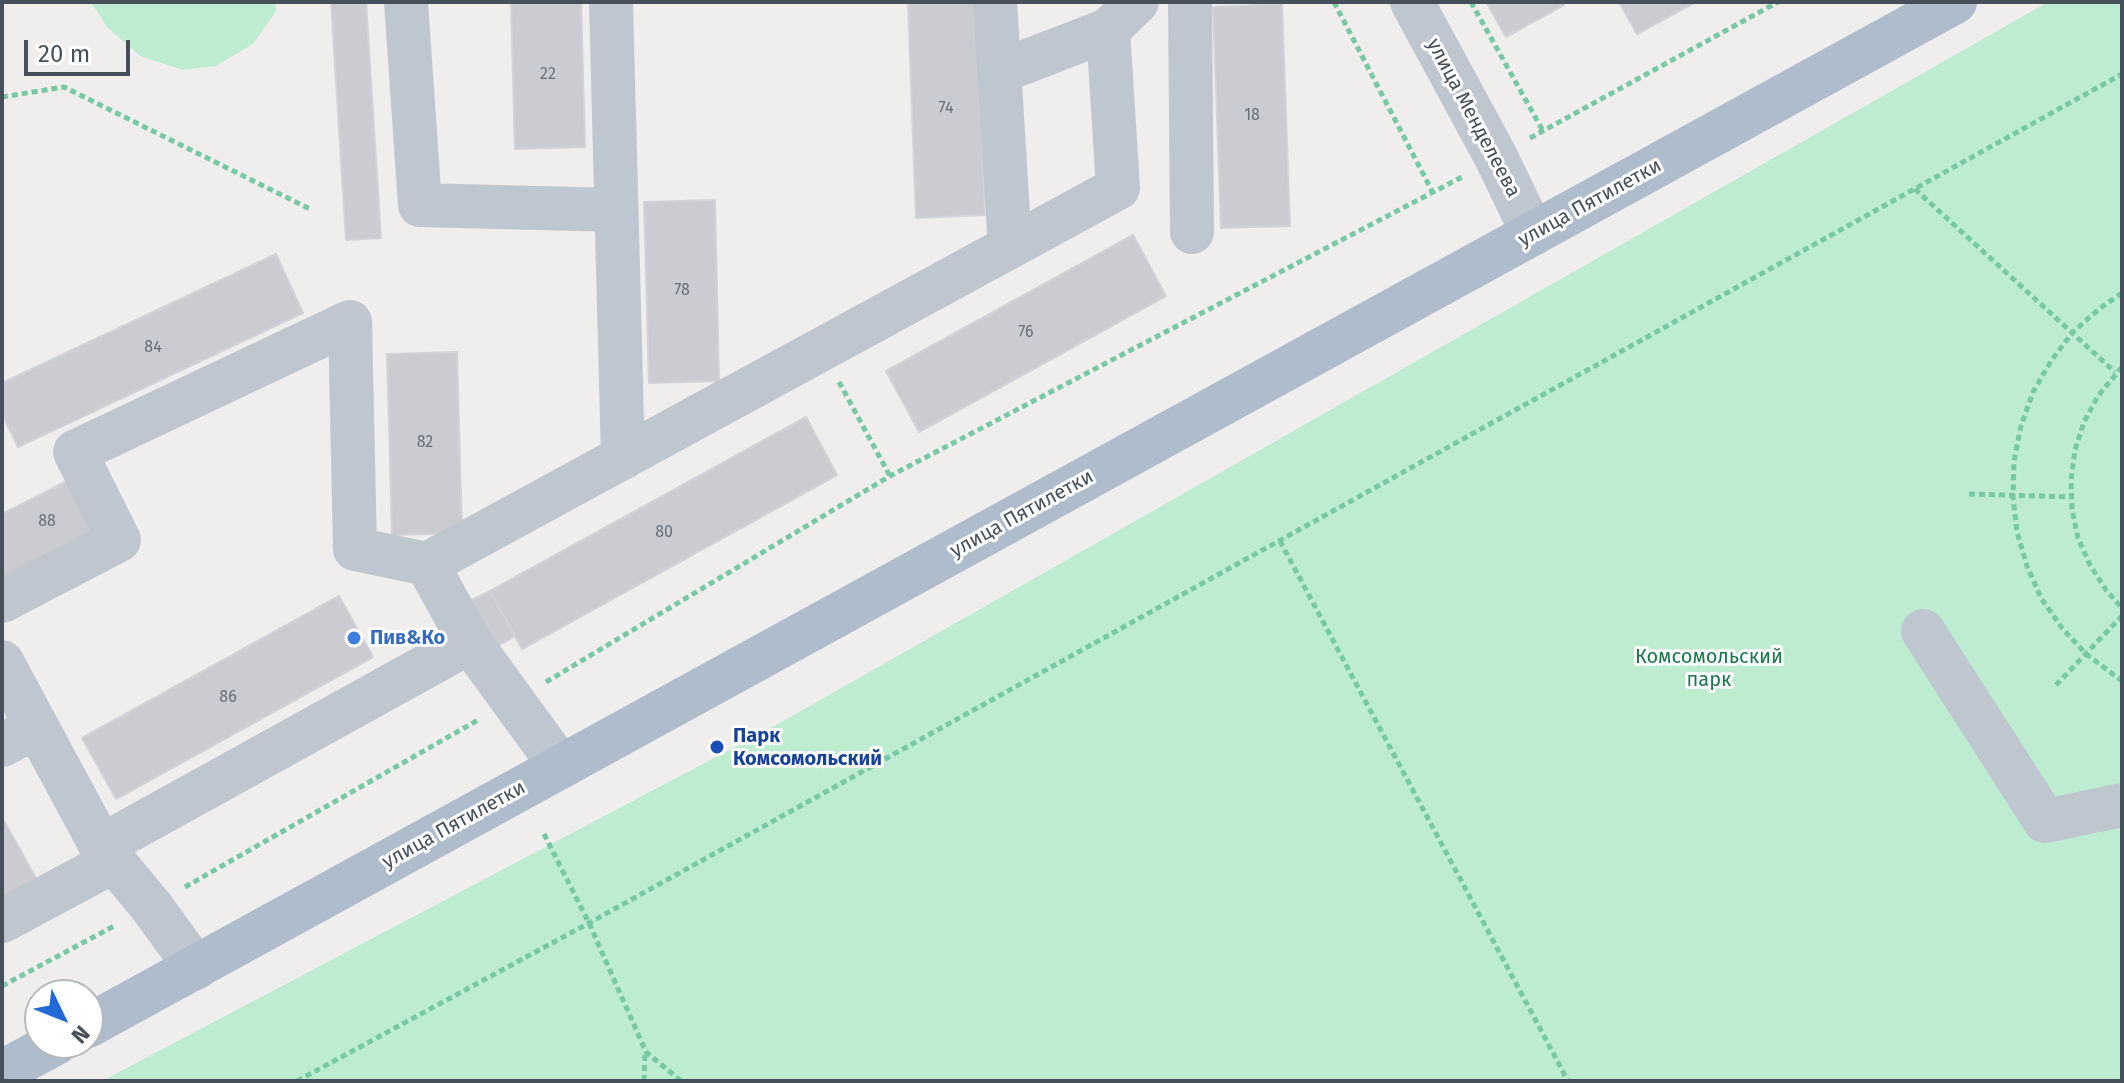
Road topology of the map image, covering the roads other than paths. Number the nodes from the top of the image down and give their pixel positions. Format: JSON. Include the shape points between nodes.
{"nodes":[{"id":1,"x":406,"y":2,"type":"edge"},
{"id":2,"x":611,"y":2,"type":"edge"},
{"id":3,"x":995,"y":2,"type":"edge"},
{"id":4,"x":1190,"y":2,"type":"edge"},
{"id":5,"x":1412,"y":2,"type":"edge"},
{"id":6,"x":1955,"y":2,"type":"edge"},
{"id":7,"x":1123,"y":16,"type":"edge"},
{"id":8,"x":999,"y":72,"type":"junction"},
{"id":9,"x":616,"y":210,"type":"junction"},
{"id":10,"x":1192,"y":232,"type":"dead end"},
{"id":11,"x":1533,"y":234,"type":"junction"},
{"id":12,"x":1010,"y":247,"type":"junction"},
{"id":13,"x":623,"y":458,"type":"junction"},
{"id":14,"x":427,"y":564,"type":"junction"},
{"id":15,"x":2,"y":601,"type":"edge"},
{"id":16,"x":1923,"y":631,"type":"dead end"},
{"id":17,"x":470,"y":642,"type":"junction"},
{"id":18,"x":2,"y":662,"type":"edge"},
{"id":19,"x":19,"y":736,"type":"edge"},
{"id":20,"x":561,"y":767,"type":"junction"},
{"id":21,"x":2122,"y":805,"type":"edge"},
{"id":22,"x":106,"y":854,"type":"junction"},
{"id":23,"x":2,"y":921,"type":"edge"},
{"id":24,"x":196,"y":968,"type":"junction"},
{"id":25,"x":104,"y":1017,"type":"edge"},
{"id":26,"x":26,"y":1059,"type":"edge"},
{"id":27,"x":2,"y":1072,"type":"edge"}],
"edges":[{"from":1,"to":9,"type":"street","via":[[420,205]]},
{"from":2,"to":9,"type":"street"},
{"from":3,"to":8,"type":"street"},
{"from":4,"to":10,"type":"street"},
{"from":5,"to":11,"type":"street","name":"улица Менделеева"},
{"from":6,"to":11,"type":"main road","name":"улица Пятилетки"},
{"from":7,"to":8,"type":"street"},
{"from":7,"to":12,"type":"street","via":[[1118,188]]},
{"from":8,"to":12,"type":"street"},
{"from":9,"to":13,"type":"street"},
{"from":11,"to":20,"type":"main road","name":"улица Пятилетки"},
{"from":12,"to":13,"type":"street"},
{"from":13,"to":14,"type":"street"},
{"from":14,"to":15,"type":"street","via":[[355,549],[350,322],[75,452],[119,540]]},
{"from":14,"to":17,"type":"street"},
{"from":16,"to":21,"type":"street","via":[[2045,821]]},
{"from":17,"to":20,"type":"street"},
{"from":17,"to":22,"type":"street"},
{"from":18,"to":19,"type":"street"},
{"from":19,"to":22,"type":"street"},
{"from":20,"to":24,"type":"main road","name":"улица Пятилетки"},
{"from":22,"to":23,"type":"street"},
{"from":22,"to":24,"type":"street"},
{"from":24,"to":25,"type":"main road","name":"улица Пятилетки"},
{"from":26,"to":27,"type":"main road"}]}
